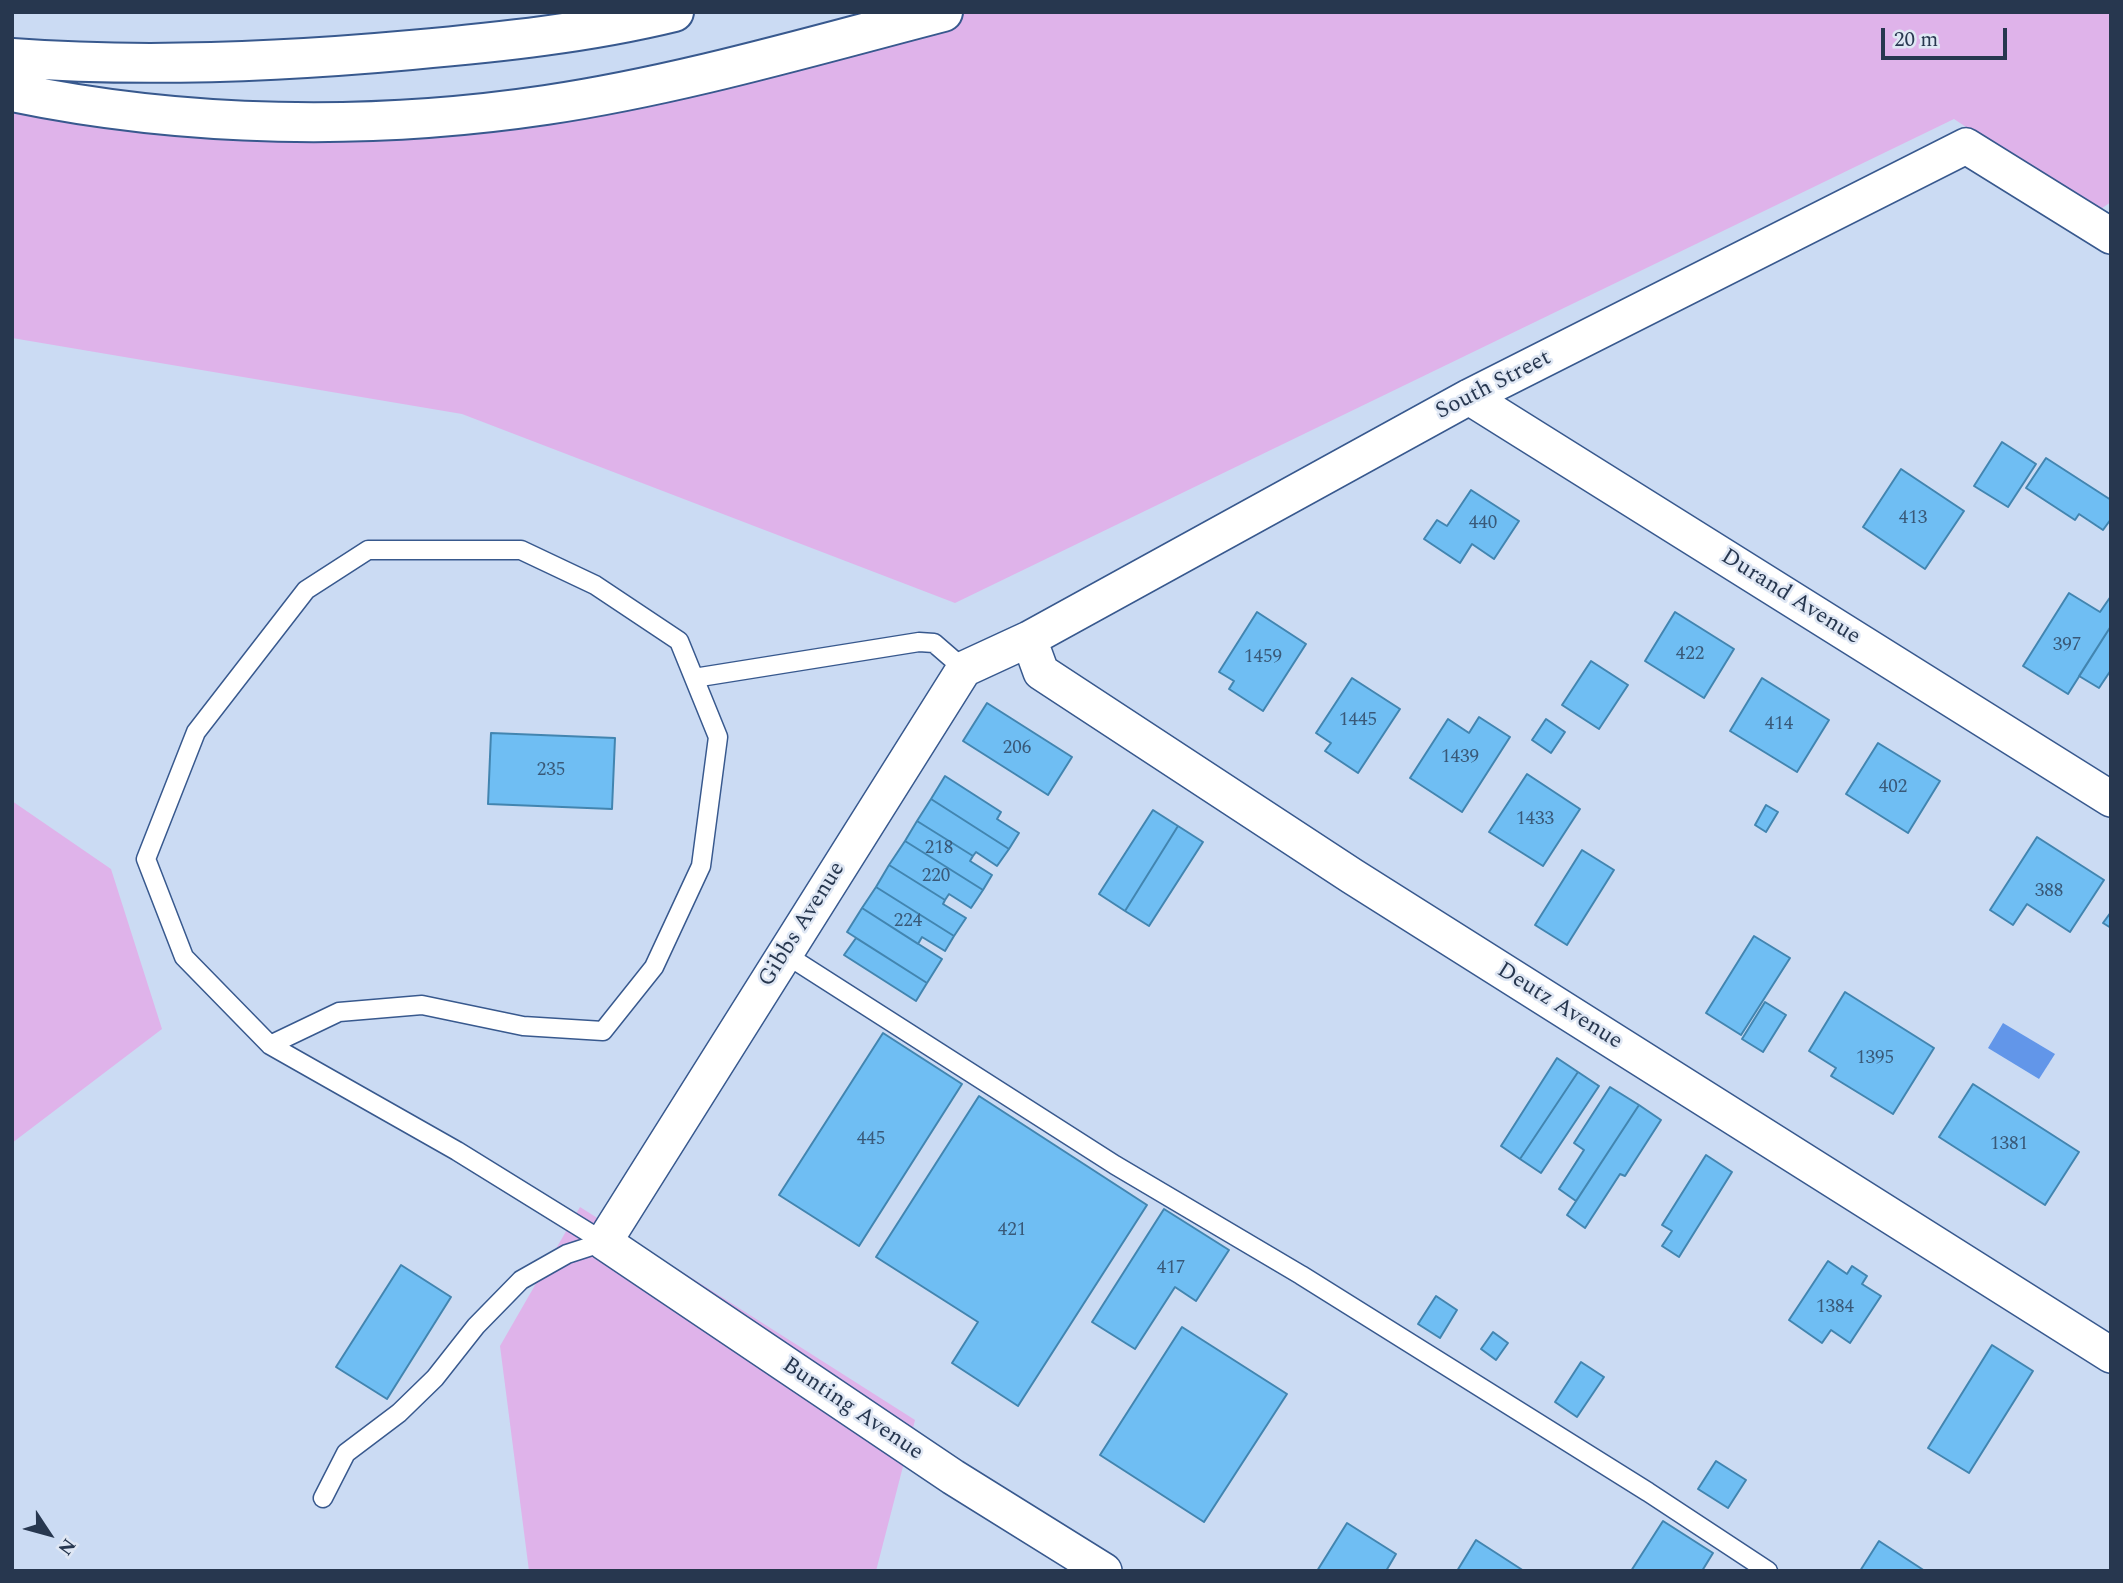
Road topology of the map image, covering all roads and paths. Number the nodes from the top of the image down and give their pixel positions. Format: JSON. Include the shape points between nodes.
{"nodes":[{"id":1,"x":674,"y":12,"type":"edge"},
{"id":2,"x":943,"y":12,"type":"edge"},
{"id":3,"x":12,"y":58,"type":"edge"},
{"id":4,"x":12,"y":92,"type":"edge"},
{"id":5,"x":2111,"y":236,"type":"edge"},
{"id":6,"x":1469,"y":397,"type":"junction"},
{"id":7,"x":1029,"y":639,"type":"junction"},
{"id":8,"x":964,"y":669,"type":"junction"},
{"id":9,"x":694,"y":678,"type":"junction"},
{"id":10,"x":2111,"y":799,"type":"edge"},
{"id":11,"x":785,"y":954,"type":"junction"},
{"id":12,"x":270,"y":1045,"type":"junction"},
{"id":13,"x":604,"y":1242,"type":"junction"},
{"id":14,"x":2111,"y":1355,"type":"edge"},
{"id":15,"x":323,"y":1498,"type":"dead end"},
{"id":16,"x":1104,"y":1571,"type":"edge"},
{"id":17,"x":1768,"y":1571,"type":"edge"}],
"edges":[{"from":1,"to":3,"type":"highway","via":[[518,41],[320,58],[172,62]]},
{"from":2,"to":4,"type":"highway","via":[[686,79],[545,105],[401,119],[257,120],[114,109]]},
{"from":5,"to":6,"type":"street","name":"South Street","via":[[1966,146]]},
{"from":6,"to":7,"type":"street","name":"South Street"},
{"from":6,"to":10,"type":"street","name":"Durand Avenue"},
{"from":7,"to":8,"type":"street"},
{"from":7,"to":14,"type":"street","name":"Deutz Avenue","via":[[1041,672],[1352,876]]},
{"from":8,"to":9,"type":"lane","via":[[934,643],[919,642]]},
{"from":8,"to":11,"type":"street","name":"Gibbs Avenue"},
{"from":9,"to":12,"type":"lane","via":[[718,737],[701,866],[654,967],[603,1031],[523,1026],[422,1005],[339,1012]]},
{"from":9,"to":12,"type":"lane","via":[[679,641],[595,585],[522,550],[368,551],[306,590],[196,732],[146,859],[184,957]]},
{"from":11,"to":13,"type":"street","name":"Gibbs Avenue"},
{"from":11,"to":17,"type":"lane","via":[[1115,1166],[1301,1275]]},
{"from":12,"to":13,"type":"lane","via":[[457,1151]]},
{"from":13,"to":15,"type":"lane","via":[[567,1254],[521,1280],[435,1378],[399,1413],[345,1454]]},
{"from":13,"to":16,"type":"street","name":"Bunting Avenue","via":[[953,1477]]}]}
